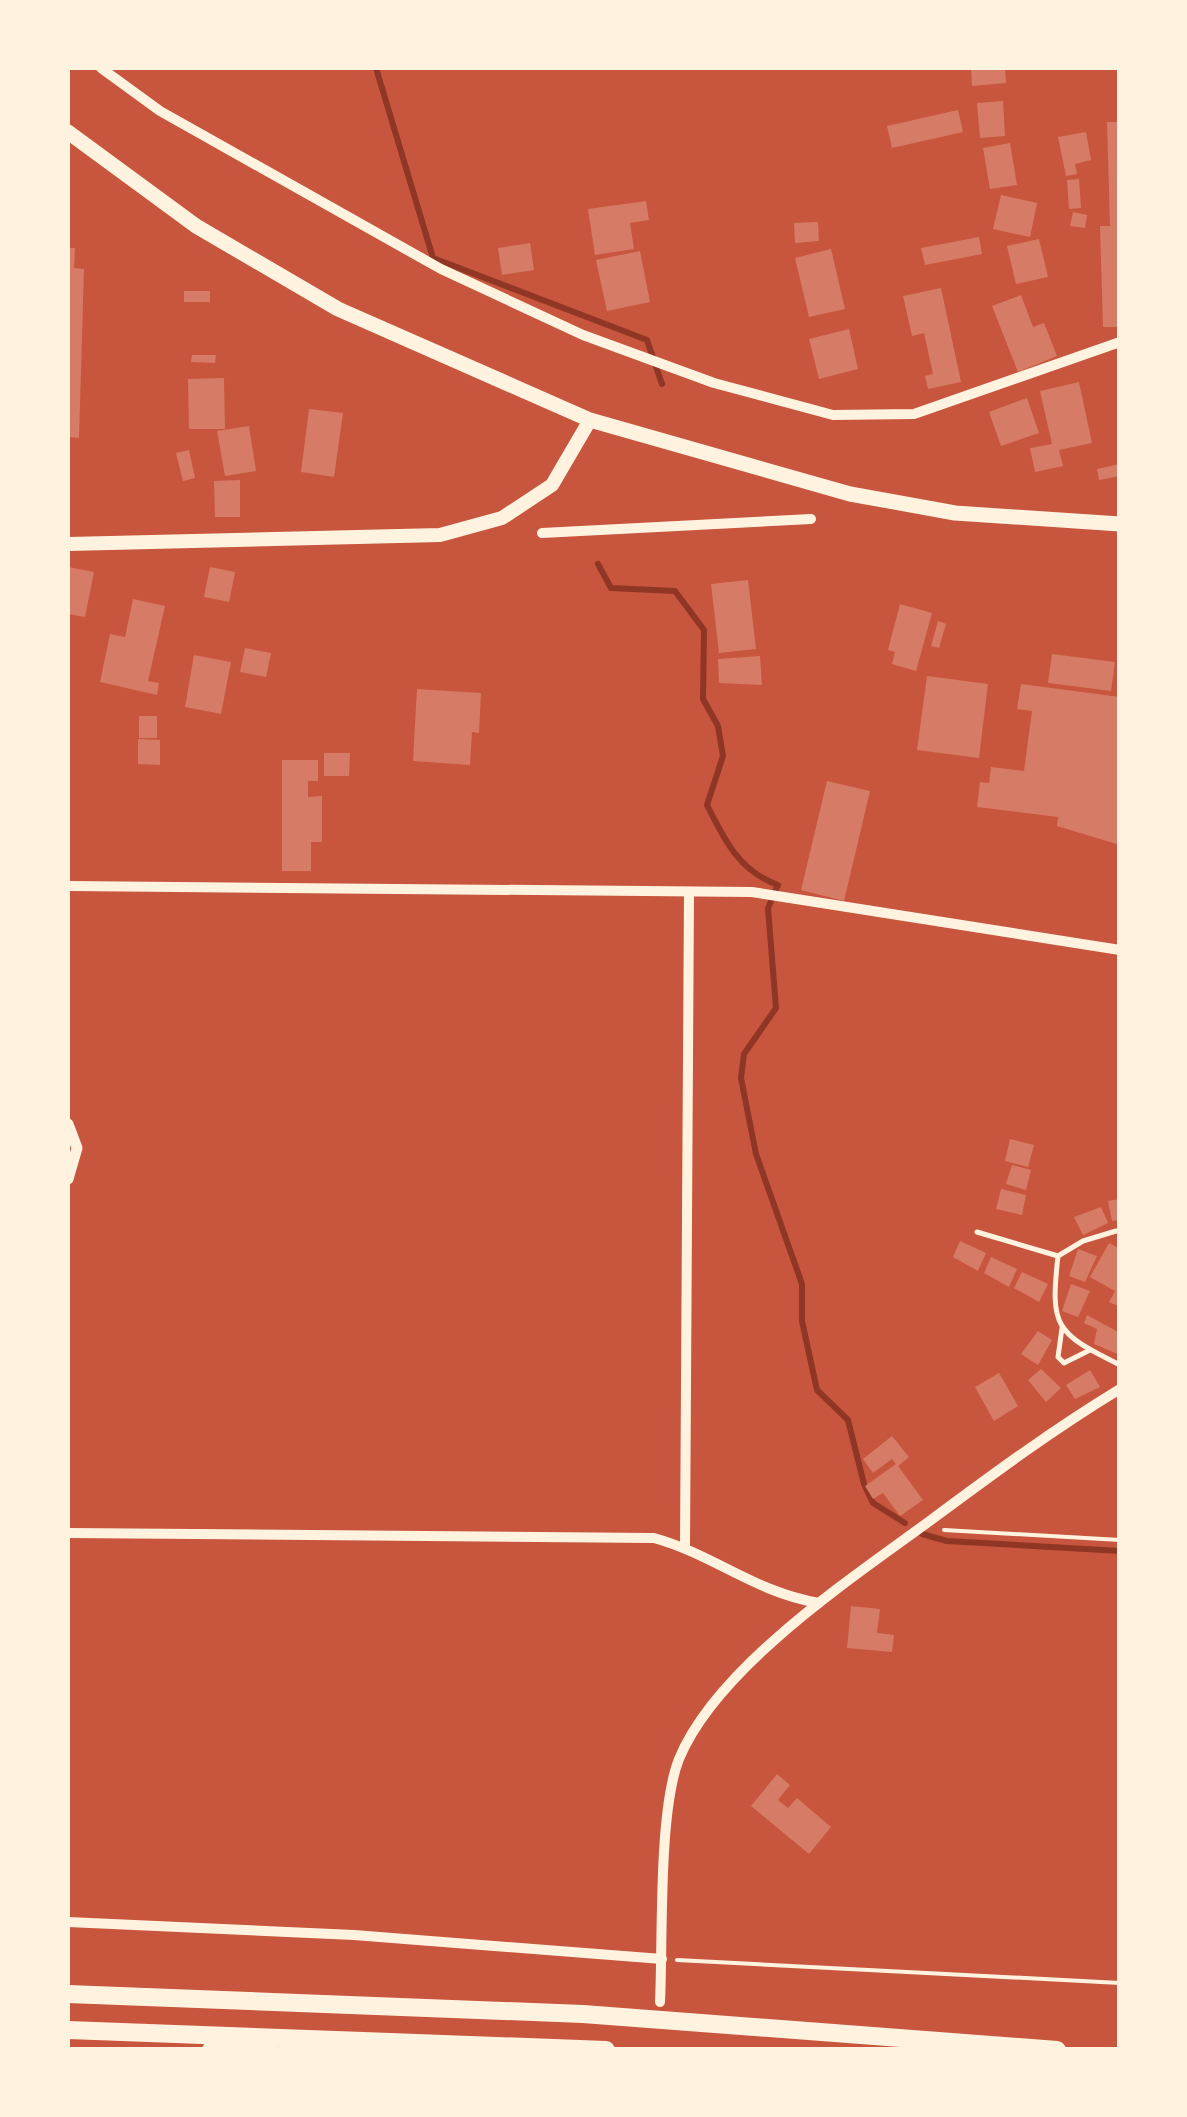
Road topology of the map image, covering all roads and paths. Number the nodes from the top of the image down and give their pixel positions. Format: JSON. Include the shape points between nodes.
{"nodes":[{"id":1,"x":101,"y":68,"type":"edge"},
{"id":2,"x":68,"y":132,"type":"edge"},
{"id":3,"x":1120,"y":342,"type":"edge"},
{"id":4,"x":590,"y":420,"type":"junction"},
{"id":5,"x":811,"y":519,"type":"dead end"},
{"id":6,"x":1120,"y":524,"type":"edge"},
{"id":7,"x":542,"y":533,"type":"dead end"},
{"id":8,"x":68,"y":544,"type":"edge"},
{"id":9,"x":68,"y":886,"type":"edge"},
{"id":10,"x":689,"y":893,"type":"junction"},
{"id":11,"x":1120,"y":950,"type":"edge"},
{"id":12,"x":68,"y":1124,"type":"edge"},
{"id":13,"x":68,"y":1179,"type":"edge"},
{"id":14,"x":1116,"y":1231,"type":"dead end"},
{"id":15,"x":976,"y":1232,"type":"dead end"},
{"id":16,"x":1058,"y":1256,"type":"junction"},
{"id":17,"x":1062,"y":1328,"type":"junction"},
{"id":18,"x":1090,"y":1350,"type":"junction"},
{"id":19,"x":1120,"y":1365,"type":"edge"},
{"id":20,"x":1120,"y":1389,"type":"edge"},
{"id":21,"x":919,"y":1528,"type":"junction"},
{"id":22,"x":68,"y":1532,"type":"edge"},
{"id":23,"x":1120,"y":1540,"type":"edge"},
{"id":24,"x":684,"y":1547,"type":"junction"},
{"id":25,"x":819,"y":1603,"type":"junction"},
{"id":26,"x":68,"y":1922,"type":"edge"},
{"id":27,"x":662,"y":1959,"type":"junction"},
{"id":28,"x":1120,"y":1983,"type":"edge"},
{"id":29,"x":70,"y":1994,"type":"edge"},
{"id":30,"x":660,"y":2002,"type":"dead end"},
{"id":31,"x":68,"y":2030,"type":"edge"},
{"id":32,"x":364,"y":2038,"type":"junction"},
{"id":33,"x":212,"y":2050,"type":"edge"},
{"id":34,"x":606,"y":2050,"type":"edge"},
{"id":35,"x":1057,"y":2050,"type":"edge"}],
"edges":[{"from":1,"to":3,"type":"street","via":[[160,111],[440,269],[583,336],[714,383],[833,415],[914,414]]},
{"from":2,"to":4,"type":"highway","via":[[196,226],[338,309]]},
{"from":4,"to":6,"type":"highway","via":[[850,494],[955,514]]},
{"from":4,"to":8,"type":"main road","via":[[552,485],[502,518],[440,535]]},
{"from":5,"to":7,"type":"street"},
{"from":9,"to":10,"type":"street"},
{"from":10,"to":11,"type":"street","via":[[752,892]]},
{"from":10,"to":24,"type":"street"},
{"from":12,"to":13,"type":"street","via":[[77,1148]]},
{"from":14,"to":16,"type":"lane"},
{"from":15,"to":16,"type":"lane"},
{"from":16,"to":17,"type":"lane","via":[[1052,1309]]},
{"from":17,"to":18,"type":"lane"},
{"from":17,"to":18,"type":"lane","via":[[1058,1356],[1064,1363]]},
{"from":18,"to":19,"type":"lane"},
{"from":20,"to":21,"type":"street"},
{"from":21,"to":23,"type":"path"},
{"from":21,"to":25,"type":"street"},
{"from":22,"to":24,"type":"street","via":[[654,1538]]},
{"from":24,"to":25,"type":"street","via":[[780,1596]]},
{"from":25,"to":27,"type":"street","via":[[718,1697],[678,1761],[667,1830]]},
{"from":26,"to":27,"type":"street"},
{"from":27,"to":28,"type":"path"},
{"from":27,"to":30,"type":"street"},
{"from":29,"to":35,"type":"highway","via":[[583,2014]]},
{"from":31,"to":32,"type":"highway"},
{"from":32,"to":33,"type":"highway"},
{"from":32,"to":34,"type":"highway"}]}
